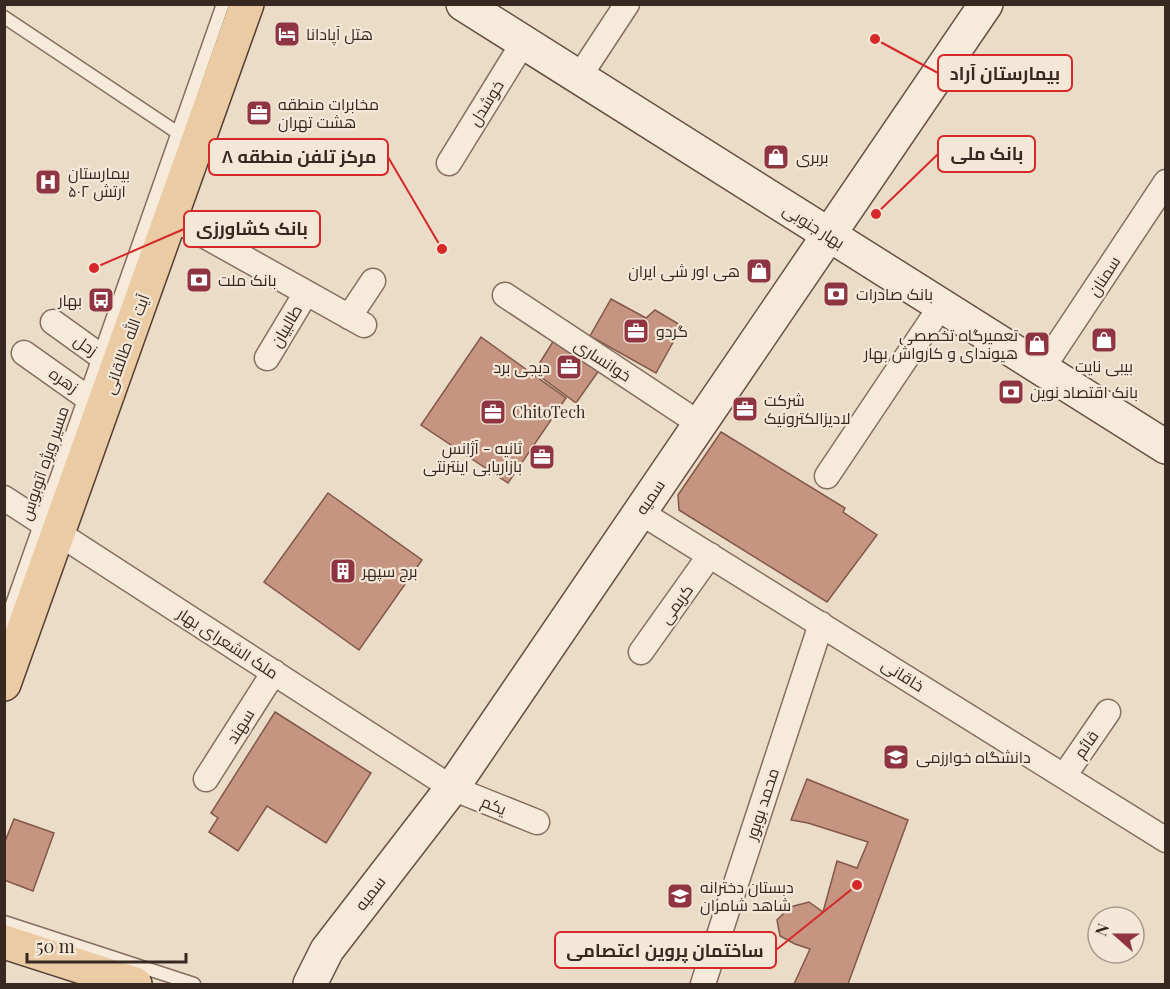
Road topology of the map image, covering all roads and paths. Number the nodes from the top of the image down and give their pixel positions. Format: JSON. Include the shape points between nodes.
{"nodes":[{"id":1,"x":223,"y":4,"type":"edge"},
{"id":2,"x":247,"y":4,"type":"edge"},
{"id":3,"x":463,"y":4,"type":"edge"},
{"id":4,"x":627,"y":4,"type":"edge"},
{"id":5,"x":986,"y":4,"type":"edge"},
{"id":6,"x":4,"y":17,"type":"edge"},
{"id":7,"x":523,"y":43,"type":"junction"},
{"id":8,"x":579,"y":78,"type":"junction"},
{"id":9,"x":178,"y":133,"type":"junction"},
{"id":10,"x":449,"y":164,"type":"dead end"},
{"id":11,"x":1166,"y":182,"type":"edge"},
{"id":12,"x":171,"y":217,"type":"junction"},
{"id":13,"x":829,"y":235,"type":"junction"},
{"id":14,"x":374,"y":281,"type":"dead end"},
{"id":15,"x":306,"y":292,"type":"junction"},
{"id":16,"x":505,"y":296,"type":"dead end"},
{"id":17,"x":941,"y":306,"type":"junction"},
{"id":18,"x":53,"y":322,"type":"dead end"},
{"id":19,"x":24,"y":353,"type":"dead end"},
{"id":20,"x":267,"y":358,"type":"dead end"},
{"id":21,"x":109,"y":361,"type":"junction"},
{"id":22,"x":1042,"y":369,"type":"junction"},
{"id":23,"x":94,"y":402,"type":"junction"},
{"id":24,"x":700,"y":424,"type":"junction"},
{"id":25,"x":1166,"y":447,"type":"edge"},
{"id":26,"x":827,"y":476,"type":"dead end"},
{"id":27,"x":4,"y":498,"type":"edge"},
{"id":28,"x":640,"y":512,"type":"junction"},
{"id":29,"x":50,"y":527,"type":"junction"},
{"id":30,"x":710,"y":555,"type":"junction"},
{"id":31,"x":821,"y":624,"type":"junction"},
{"id":32,"x":4,"y":627,"type":"edge"},
{"id":33,"x":641,"y":652,"type":"dead end"},
{"id":34,"x":274,"y":672,"type":"junction"},
{"id":35,"x":4,"y":684,"type":"edge"},
{"id":36,"x":1108,"y":712,"type":"dead end"},
{"id":37,"x":1064,"y":776,"type":"junction"},
{"id":38,"x":206,"y":779,"type":"dead end"},
{"id":39,"x":452,"y":788,"type":"junction"},
{"id":40,"x":537,"y":822,"type":"dead end"},
{"id":41,"x":1166,"y":840,"type":"edge"},
{"id":42,"x":4,"y":922,"type":"edge"},
{"id":43,"x":4,"y":942,"type":"edge"},
{"id":44,"x":80,"y":976,"type":"edge"},
{"id":45,"x":135,"y":984,"type":"edge"},
{"id":46,"x":194,"y":984,"type":"edge"},
{"id":47,"x":310,"y":984,"type":"edge"},
{"id":48,"x":703,"y":984,"type":"edge"}],
"edges":[{"from":1,"to":9,"type":"lane"},
{"from":2,"to":12,"type":"main road","name":"آیت الله طالقانی"},
{"from":3,"to":7,"type":"main road","name":"بهار جنوبی"},
{"from":4,"to":8,"type":"street"},
{"from":5,"to":13,"type":"main road","name":"سمیه"},
{"from":6,"to":9,"type":"lane"},
{"from":7,"to":8,"type":"main road","name":"بهار جنوبی"},
{"from":7,"to":10,"type":"street","name":"خوشدل"},
{"from":8,"to":13,"type":"main road","name":"بهار جنوبی"},
{"from":9,"to":21,"type":"lane"},
{"from":11,"to":22,"type":"street","name":"سمنان"},
{"from":12,"to":15,"type":"street","name":"طالبیان"},
{"from":12,"to":21,"type":"main road","name":"آیت الله طالقانی"},
{"from":13,"to":17,"type":"main road","name":"بهار جنوبی"},
{"from":13,"to":24,"type":"main road","name":"سمیه"},
{"from":14,"to":15,"type":"street","name":"طالبیان","via":[[356,321]]},
{"from":15,"to":20,"type":"street","name":"طالبیان"},
{"from":16,"to":24,"type":"street","name":"خوانساری"},
{"from":17,"to":22,"type":"main road","name":"بهار جنوبی"},
{"from":17,"to":26,"type":"street"},
{"from":18,"to":21,"type":"street","name":"زحل"},
{"from":19,"to":23,"type":"street","name":"زهره"},
{"from":21,"to":23,"type":"main road","name":"آیت الله طالقانی"},
{"from":22,"to":25,"type":"main road","name":"بهار جنوبی"},
{"from":23,"to":29,"type":"main road","name":"آیت الله طالقانی"},
{"from":24,"to":28,"type":"main road","name":"سمیه"},
{"from":27,"to":29,"type":"street","name":"ملک الشعرای بهار"},
{"from":28,"to":30,"type":"street","name":"خاقانی"},
{"from":28,"to":39,"type":"main road","name":"سمیه"},
{"from":29,"to":32,"type":"lane","name":"مسیر ویژه اتوبوس"},
{"from":29,"to":34,"type":"street","name":"ملک الشعرای بهار"},
{"from":29,"to":35,"type":"main road","name":"آیت الله طالقانی"},
{"from":30,"to":31,"type":"street","name":"خاقانی"},
{"from":30,"to":33,"type":"street","name":"کریمی"},
{"from":31,"to":37,"type":"street","name":"خاقانی"},
{"from":31,"to":48,"type":"street","name":"محمد بوبور"},
{"from":34,"to":38,"type":"street","name":"سهند"},
{"from":34,"to":39,"type":"street","name":"ملک الشعرای بهار"},
{"from":36,"to":37,"type":"street","name":"قائم"},
{"from":37,"to":41,"type":"street","name":"خاقانی"},
{"from":39,"to":40,"type":"street","name":"یکم"},
{"from":39,"to":47,"type":"main road","name":"سمیه","via":[[327,950]]},
{"from":42,"to":46,"type":"lane"},
{"from":43,"to":44,"type":"main road"},
{"from":44,"to":45,"type":"main road"}]}
